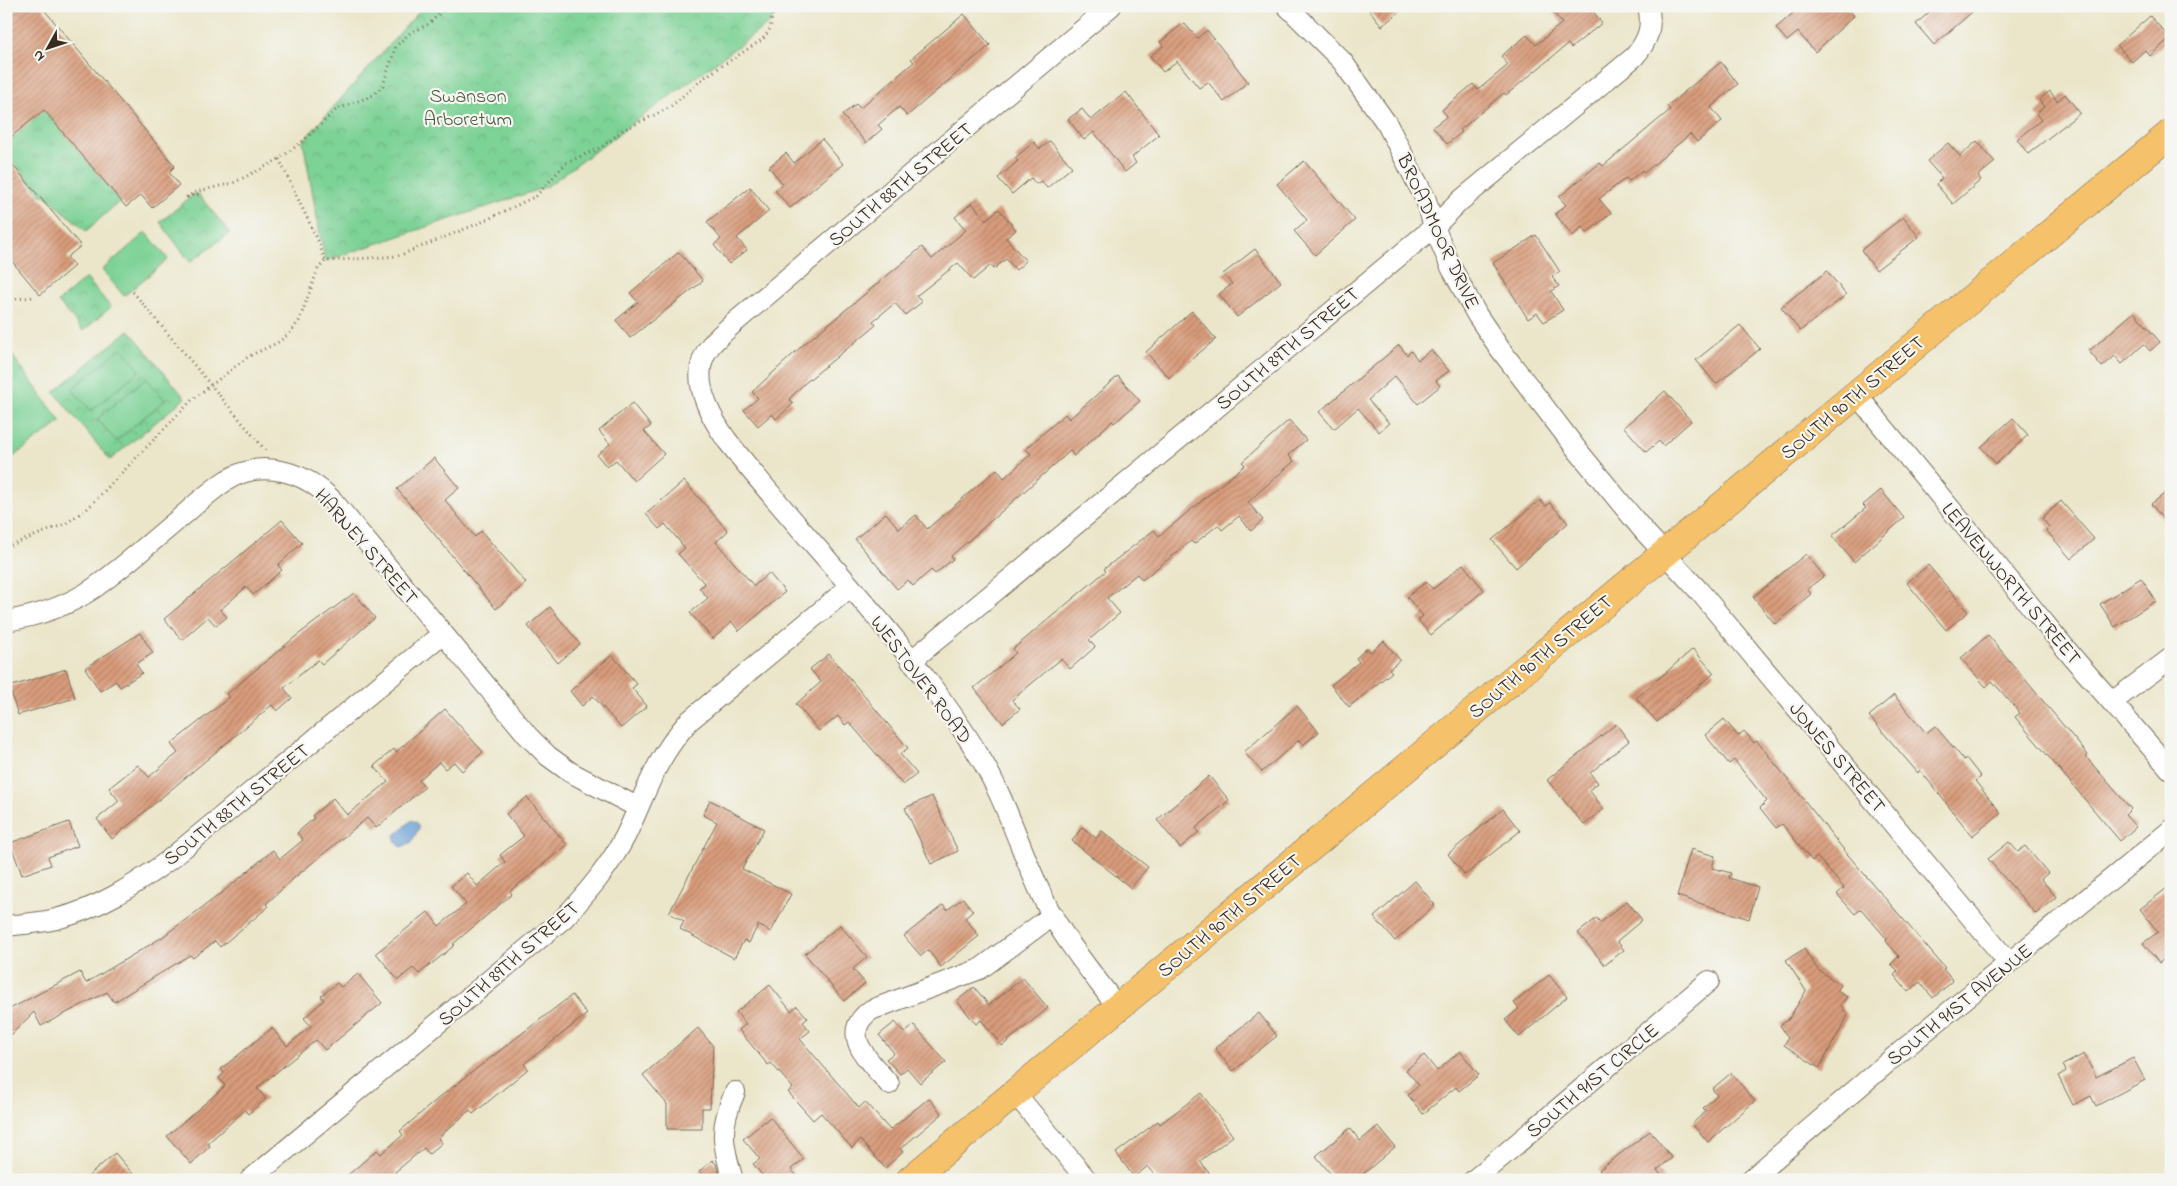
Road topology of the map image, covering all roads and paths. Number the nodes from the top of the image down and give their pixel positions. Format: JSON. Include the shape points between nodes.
{"nodes":[{"id":1,"x":447,"y":6,"type":"edge"},
{"id":2,"x":774,"y":6,"type":"edge"},
{"id":3,"x":1111,"y":6,"type":"edge"},
{"id":4,"x":1287,"y":6,"type":"edge"},
{"id":5,"x":1649,"y":16,"type":"edge"},
{"id":6,"x":2171,"y":132,"type":"edge"},
{"id":7,"x":279,"y":159,"type":"junction"},
{"id":8,"x":198,"y":194,"type":"dead end"},
{"id":9,"x":1434,"y":227,"type":"junction"},
{"id":10,"x":325,"y":261,"type":"junction"},
{"id":11,"x":133,"y":292,"type":"dead end"},
{"id":12,"x":34,"y":297,"type":"dead end"},
{"id":13,"x":6,"y":300,"type":"edge"},
{"id":14,"x":701,"y":370,"type":"joint"},
{"id":15,"x":210,"y":385,"type":"junction"},
{"id":16,"x":1856,"y":394,"type":"junction"},
{"id":17,"x":272,"y":469,"type":"junction"},
{"id":18,"x":6,"y":547,"type":"edge"},
{"id":19,"x":1664,"y":552,"type":"junction"},
{"id":20,"x":850,"y":587,"type":"junction"},
{"id":21,"x":6,"y":621,"type":"edge"},
{"id":22,"x":442,"y":634,"type":"junction"},
{"id":23,"x":2171,"y":658,"type":"edge"},
{"id":24,"x":911,"y":661,"type":"junction"},
{"id":25,"x":2112,"y":702,"type":"junction"},
{"id":26,"x":2171,"y":770,"type":"edge"},
{"id":27,"x":637,"y":807,"type":"junction"},
{"id":28,"x":2171,"y":830,"type":"edge"},
{"id":29,"x":1056,"y":922,"type":"junction"},
{"id":30,"x":6,"y":926,"type":"edge"},
{"id":31,"x":2009,"y":963,"type":"junction"},
{"id":32,"x":1709,"y":981,"type":"dead end"},
{"id":33,"x":1118,"y":1008,"type":"junction"},
{"id":34,"x":889,"y":1084,"type":"dead end"},
{"id":35,"x":735,"y":1092,"type":"dead end"},
{"id":36,"x":1015,"y":1093,"type":"junction"},
{"id":37,"x":250,"y":1180,"type":"edge"},
{"id":38,"x":733,"y":1180,"type":"edge"},
{"id":39,"x":910,"y":1180,"type":"edge"},
{"id":40,"x":1087,"y":1180,"type":"edge"},
{"id":41,"x":1474,"y":1180,"type":"edge"},
{"id":42,"x":1750,"y":1180,"type":"edge"}],
"edges":[{"from":1,"to":7,"type":"path","via":[[429,24],[410,33],[396,46],[379,91],[337,109]]},
{"from":2,"to":10,"type":"path","via":[[770,28],[763,39],[705,77],[669,108],[623,130],[602,147],[566,163],[536,196],[398,256]]},
{"from":3,"to":14,"type":"street","name":"SOUTH 88TH STREET","via":[[734,323],[711,345]]},
{"from":4,"to":9,"type":"street","name":"BROADMOOR DRIVE","via":[[1342,62],[1371,100],[1413,172]]},
{"from":5,"to":9,"type":"street","name":"SOUTH 89TH STREET","via":[[1643,46],[1634,57],[1460,201]]},
{"from":6,"to":16,"type":"main road","name":"SOUTH 90TH STREET"},
{"from":7,"to":8,"type":"path","via":[[233,183],[195,192],[185,198]]},
{"from":7,"to":10,"type":"path"},
{"from":9,"to":19,"type":"street","name":"BROADMOOR DRIVE","via":[[1473,307],[1500,349],[1578,451]]},
{"from":9,"to":24,"type":"street","name":"SOUTH 89TH STREET"},
{"from":10,"to":15,"type":"path","via":[[318,269],[299,321],[290,333],[249,356]]},
{"from":11,"to":15,"type":"path"},
{"from":12,"to":13,"type":"path"},
{"from":14,"to":20,"type":"street","name":"WESTOVER ROAD","via":[[705,404],[726,439]]},
{"from":15,"to":17,"type":"path","via":[[271,458]]},
{"from":15,"to":18,"type":"path","via":[[87,509],[65,524]]},
{"from":16,"to":19,"type":"main road","name":"SOUTH 90TH STREET"},
{"from":16,"to":25,"type":"street","name":"LEAVENWORTH STREET"},
{"from":17,"to":21,"type":"street","name":"HARNEY STREET","via":[[250,471],[229,479],[111,575],[76,599],[34,615]]},
{"from":17,"to":22,"type":"street","name":"HARNEY STREET","via":[[306,478],[322,489]]},
{"from":19,"to":31,"type":"street","name":"JONES STREET"},
{"from":19,"to":33,"type":"main road","name":"SOUTH 90TH STREET"},
{"from":20,"to":24,"type":"street","name":"WESTOVER ROAD"},
{"from":20,"to":27,"type":"street","name":"SOUTH 89TH STREET","via":[[689,721],[662,754]]},
{"from":22,"to":27,"type":"street","name":"HARNEY STREET","via":[[548,756],[570,772]]},
{"from":22,"to":30,"type":"street","name":"SOUTH 88TH STREET","via":[[140,881],[89,908],[59,919]]},
{"from":23,"to":25,"type":"street"},
{"from":24,"to":29,"type":"street","name":"WESTOVER ROAD","via":[[979,755]]},
{"from":25,"to":26,"type":"street","name":"LEAVENWORTH STREET"},
{"from":27,"to":37,"type":"street","name":"SOUTH 89TH STREET","via":[[606,869],[564,918]]},
{"from":28,"to":31,"type":"street","name":"SOUTH 91ST AVENUE"},
{"from":29,"to":33,"type":"street","name":"WESTOVER ROAD"},
{"from":29,"to":34,"type":"street","via":[[980,969],[870,1010],[859,1021],[858,1045]]},
{"from":31,"to":42,"type":"street","name":"SOUTH 91ST AVENUE"},
{"from":32,"to":41,"type":"street","name":"SOUTH 91ST CIRCLE"},
{"from":33,"to":36,"type":"main road","name":"SOUTH 90TH STREET"},
{"from":35,"to":38,"type":"street","via":[[726,1113],[722,1136]]},
{"from":36,"to":39,"type":"main road","name":"SOUTH 90TH STREET"},
{"from":36,"to":40,"type":"street"}]}
